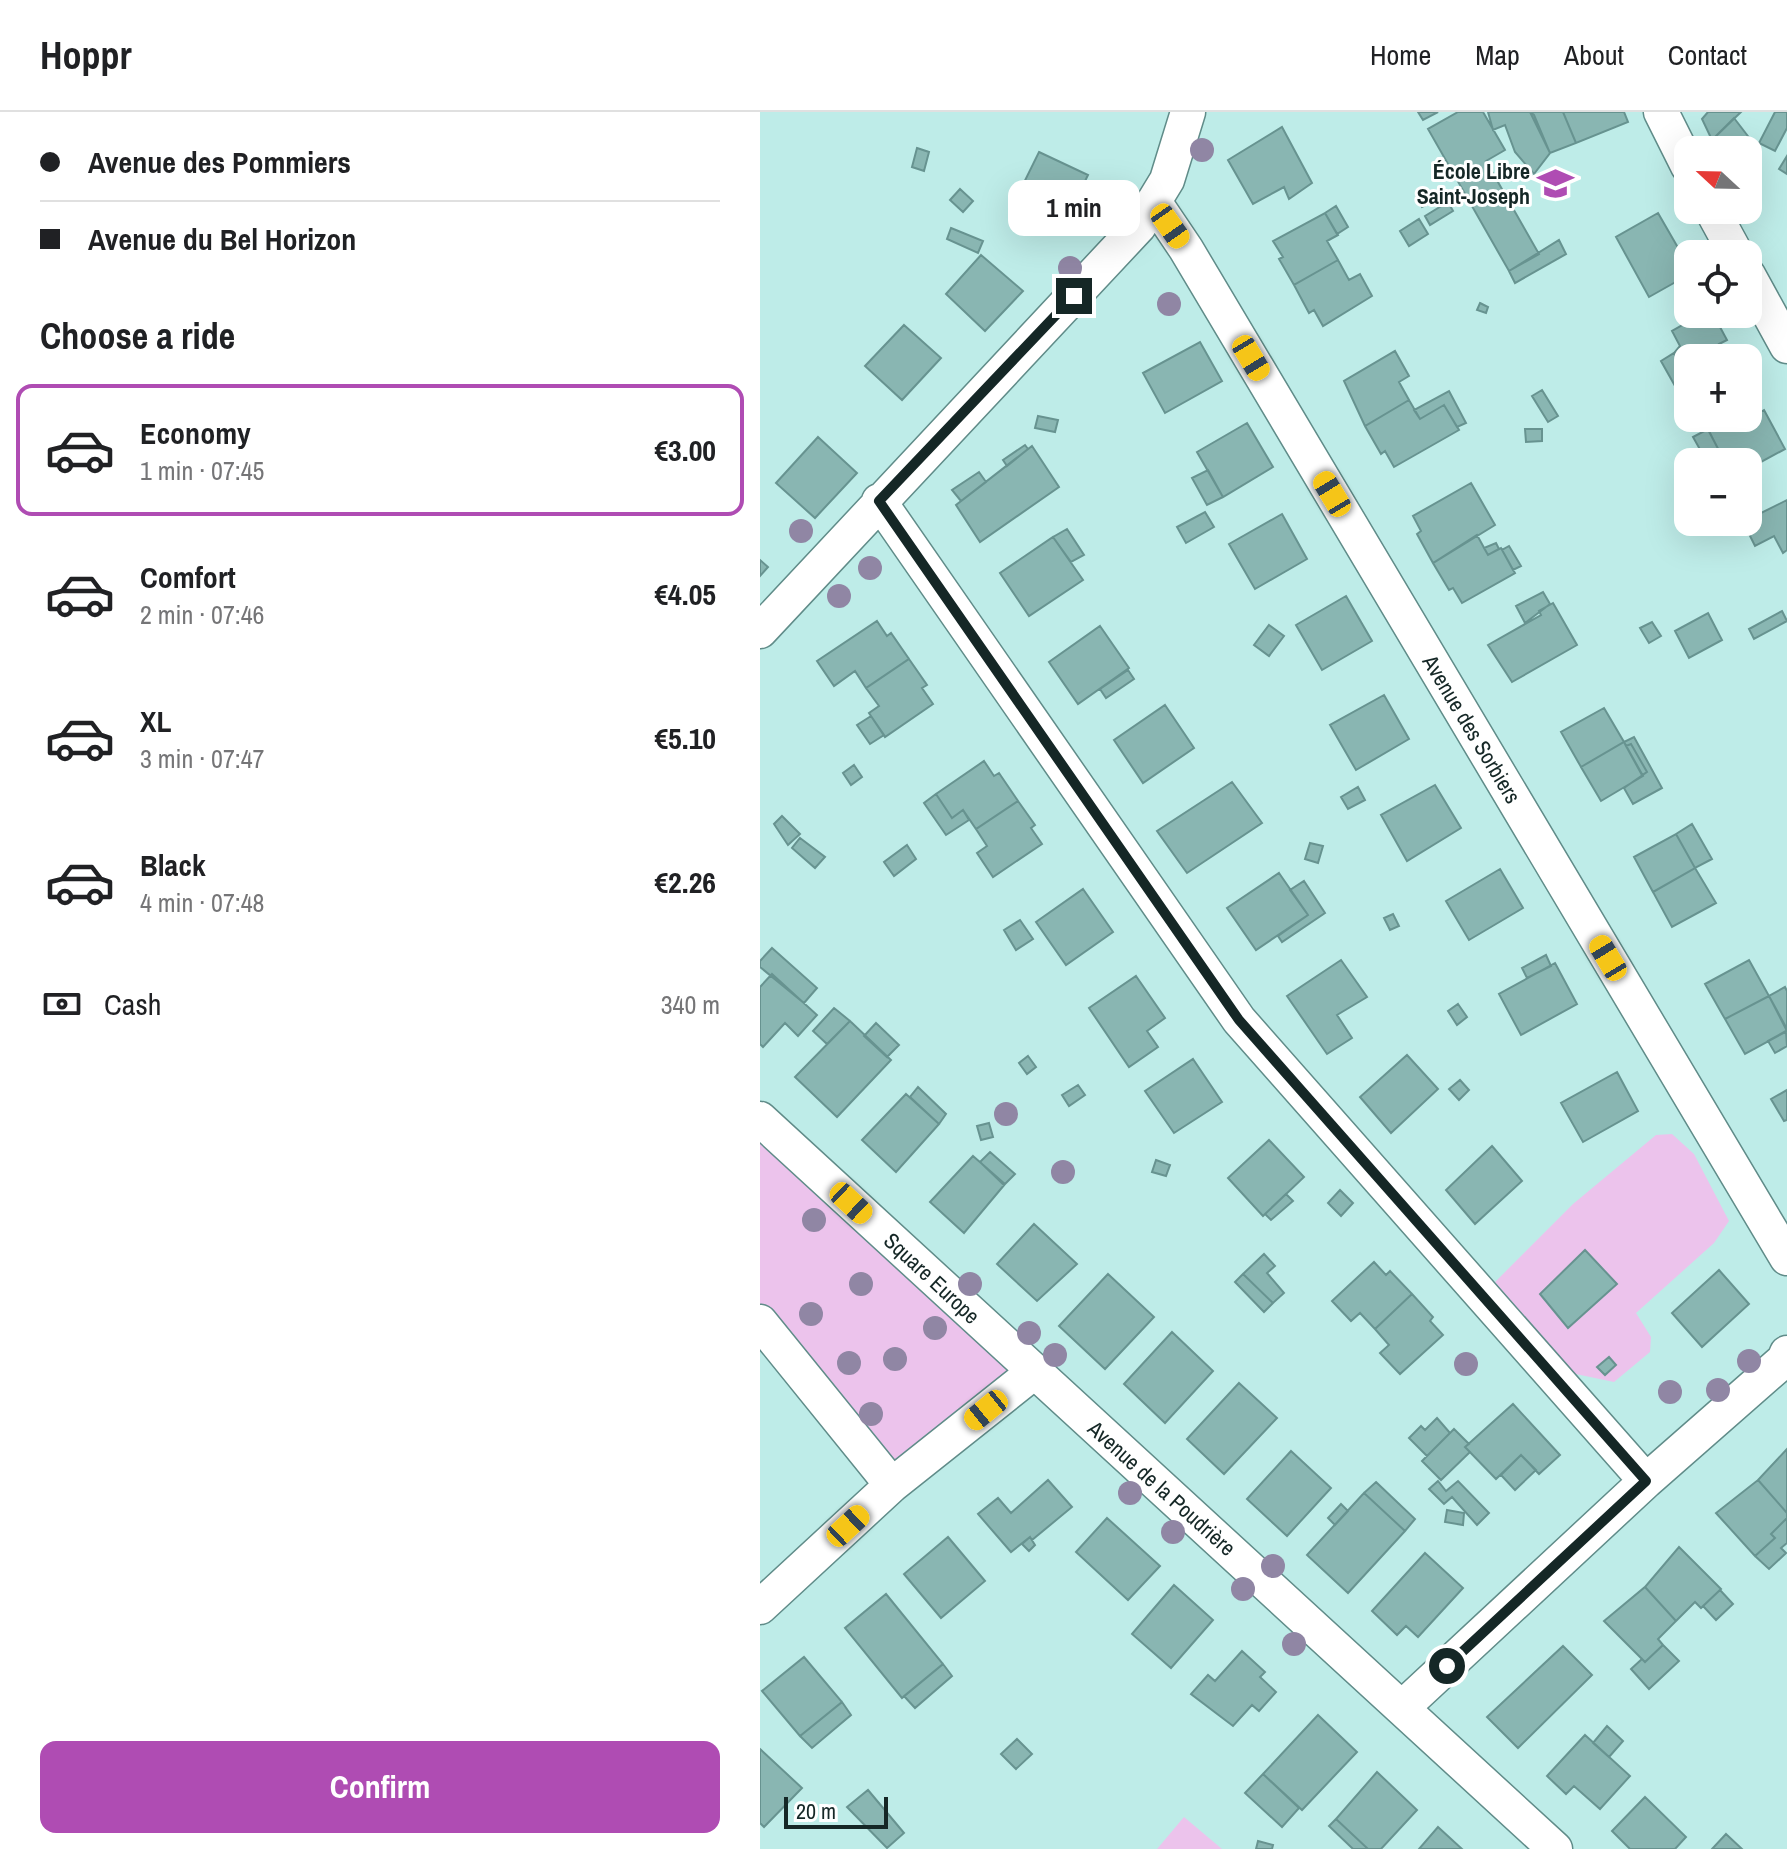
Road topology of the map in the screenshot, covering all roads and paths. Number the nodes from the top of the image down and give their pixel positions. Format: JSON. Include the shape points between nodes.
{"nodes":[{"id":1,"x":1188,"y":112,"type":"edge"},
{"id":2,"x":1661,"y":112,"type":"edge"},
{"id":3,"x":1674,"y":138,"type":"edge"},
{"id":4,"x":1155,"y":203,"type":"junction"},
{"id":5,"x":1762,"y":300,"type":"edge"},
{"id":6,"x":1787,"y":346,"type":"edge"},
{"id":7,"x":879,"y":501,"type":"junction"},
{"id":8,"x":760,"y":631,"type":"edge"},
{"id":9,"x":760,"y":1119,"type":"edge"},
{"id":10,"x":1787,"y":1258,"type":"edge"},
{"id":11,"x":760,"y":1322,"type":"edge"},
{"id":12,"x":1787,"y":1353,"type":"edge"},
{"id":13,"x":1034,"y":1372,"type":"junction"},
{"id":14,"x":1646,"y":1481,"type":"junction"},
{"id":15,"x":892,"y":1485,"type":"junction"},
{"id":16,"x":760,"y":1607,"type":"edge"},
{"id":17,"x":1403,"y":1707,"type":"junction"},
{"id":18,"x":1555,"y":1849,"type":"edge"}],
"edges":[{"from":1,"to":4,"type":"street"},
{"from":2,"to":3,"type":"street"},
{"from":4,"to":7,"type":"street","via":[[1118,250]]},
{"from":4,"to":10,"type":"street","name":"Avenue des Sorbiers"},
{"from":5,"to":6,"type":"street"},
{"from":7,"to":8,"type":"street"},
{"from":7,"to":14,"type":"street","via":[[1239,1020]]},
{"from":9,"to":13,"type":"street","name":"Square Europe"},
{"from":11,"to":15,"type":"street"},
{"from":12,"to":14,"type":"street"},
{"from":13,"to":15,"type":"street"},
{"from":13,"to":17,"type":"street","name":"Avenue de la Poudrière"},
{"from":14,"to":17,"type":"street"},
{"from":15,"to":16,"type":"street"},
{"from":17,"to":18,"type":"street","name":"Avenue de la Poudrière"}]}
